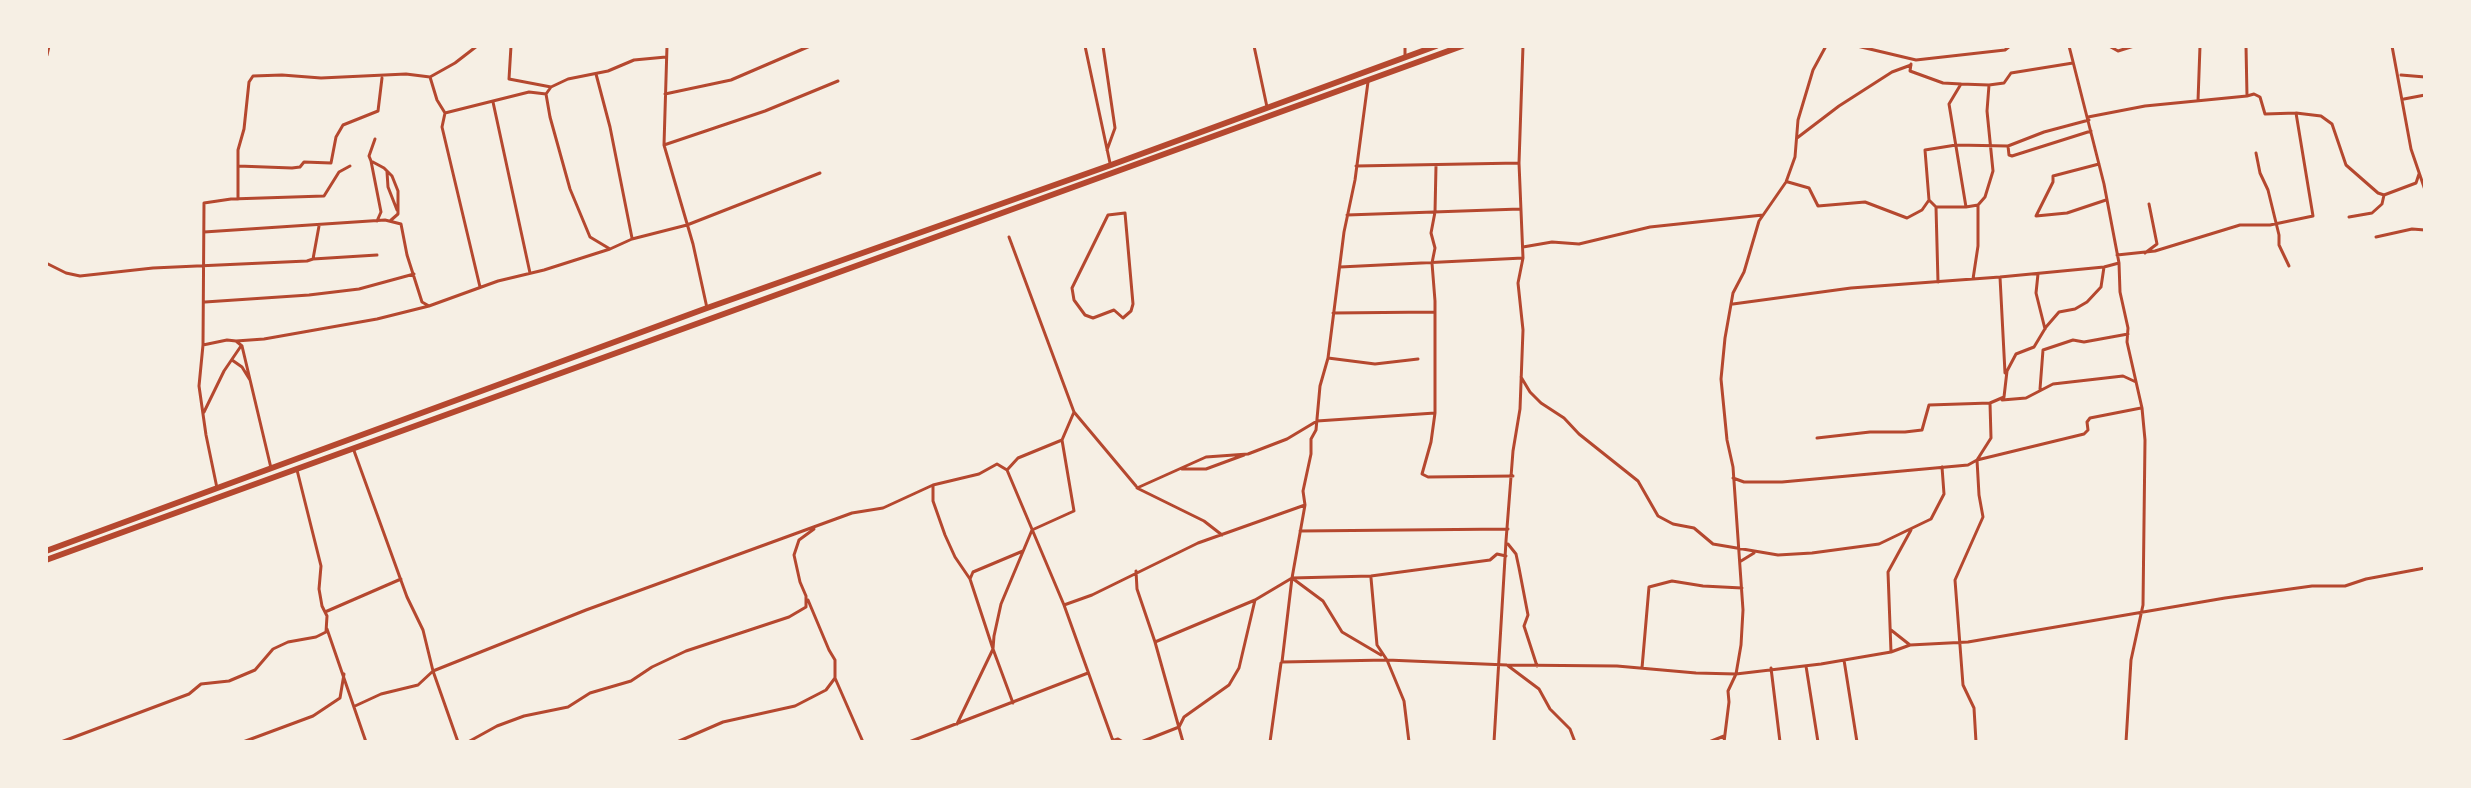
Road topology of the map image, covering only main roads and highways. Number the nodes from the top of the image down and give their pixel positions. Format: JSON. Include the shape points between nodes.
{"nodes":[{"id":1,"x":48,"y":46,"type":"edge"},
{"id":2,"x":1436,"y":46,"type":"edge"},
{"id":3,"x":1462,"y":46,"type":"edge"},
{"id":4,"x":46,"y":55,"type":"edge"},
{"id":5,"x":1112,"y":168,"type":"junction"},
{"id":6,"x":677,"y":319,"type":"junction"},
{"id":7,"x":681,"y":328,"type":"junction"},
{"id":8,"x":46,"y":551,"type":"edge"},
{"id":9,"x":46,"y":560,"type":"edge"}],
"edges":[{"from":1,"to":4,"type":"main road"},
{"from":2,"to":5,"type":"highway"},
{"from":3,"to":5,"type":"highway"},
{"from":5,"to":6,"type":"highway"},
{"from":5,"to":7,"type":"highway"},
{"from":6,"to":7,"type":"highway"},
{"from":6,"to":8,"type":"highway"},
{"from":7,"to":9,"type":"highway"}]}
